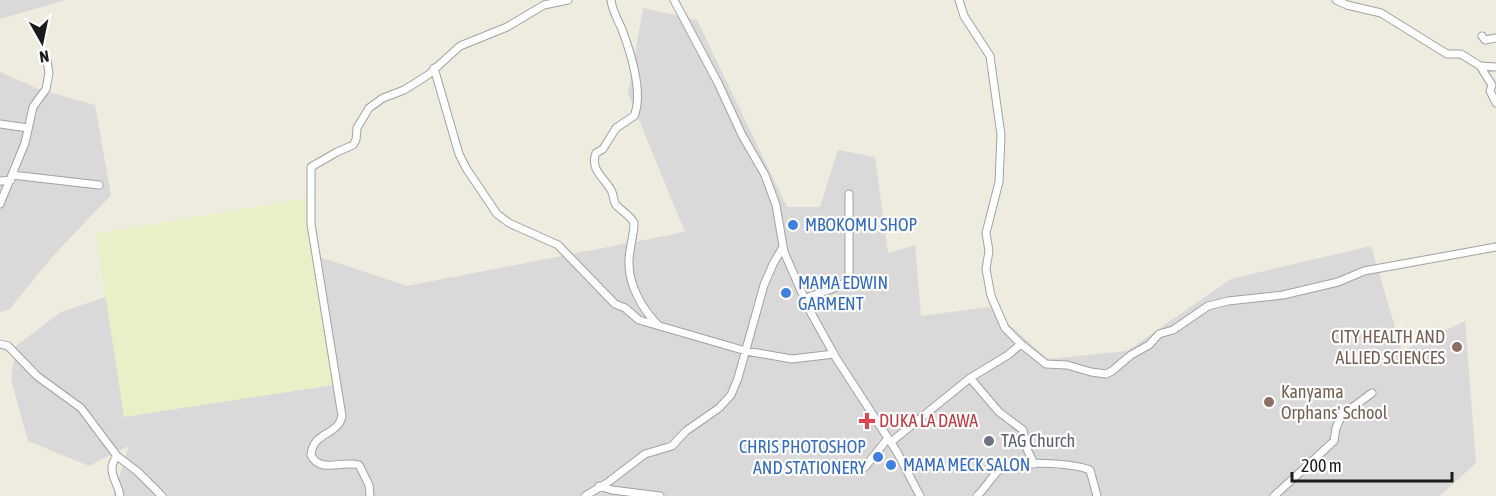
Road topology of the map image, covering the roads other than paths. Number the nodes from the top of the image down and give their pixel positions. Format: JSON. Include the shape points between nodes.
{"nodes":[{"id":1,"x":568,"y":0,"type":"edge"},
{"id":2,"x":611,"y":0,"type":"edge"},
{"id":3,"x":674,"y":0,"type":"edge"},
{"id":4,"x":959,"y":0,"type":"edge"},
{"id":5,"x":1336,"y":0,"type":"edge"},
{"id":6,"x":1482,"y":36,"type":"dead end"},
{"id":7,"x":1496,"y":38,"type":"edge"},
{"id":8,"x":47,"y":61,"type":"dead end"},
{"id":9,"x":1480,"y":66,"type":"junction"},
{"id":10,"x":1496,"y":67,"type":"edge"},
{"id":11,"x":434,"y":68,"type":"junction"},
{"id":12,"x":1496,"y":103,"type":"edge"},
{"id":13,"x":0,"y":124,"type":"edge"},
{"id":14,"x":28,"y":128,"type":"junction"},
{"id":15,"x":12,"y":178,"type":"junction"},
{"id":16,"x":0,"y":181,"type":"edge"},
{"id":17,"x":99,"y":185,"type":"dead end"},
{"id":18,"x":849,"y":194,"type":"dead end"},
{"id":19,"x":0,"y":204,"type":"edge"},
{"id":20,"x":783,"y":247,"type":"junction"},
{"id":21,"x":1496,"y":247,"type":"edge"},
{"id":22,"x":806,"y":298,"type":"junction"},
{"id":23,"x":660,"y":326,"type":"junction"},
{"id":24,"x":0,"y":344,"type":"edge"},
{"id":25,"x":1021,"y":344,"type":"junction"},
{"id":26,"x":746,"y":351,"type":"junction"},
{"id":27,"x":834,"y":354,"type":"junction"},
{"id":28,"x":970,"y":378,"type":"junction"},
{"id":29,"x":1372,"y":393,"type":"dead end"},
{"id":30,"x":890,"y":440,"type":"junction"},
{"id":31,"x":117,"y":456,"type":"junction"},
{"id":32,"x":1034,"y":464,"type":"junction"},
{"id":33,"x":865,"y":466,"type":"dead end"},
{"id":34,"x":599,"y":486,"type":"junction"},
{"id":35,"x":120,"y":496,"type":"edge"},
{"id":36,"x":162,"y":496,"type":"edge"},
{"id":37,"x":370,"y":496,"type":"edge"},
{"id":38,"x":585,"y":496,"type":"edge"},
{"id":39,"x":660,"y":496,"type":"edge"},
{"id":40,"x":920,"y":496,"type":"edge"},
{"id":41,"x":977,"y":496,"type":"edge"},
{"id":42,"x":1097,"y":496,"type":"edge"},
{"id":43,"x":1274,"y":496,"type":"edge"}],
"edges":[{"from":1,"to":11,"type":"street","via":[[543,5],[499,31],[466,42]]},
{"from":2,"to":23,"type":"street","via":[[629,51],[639,99],[634,116],[616,128],[594,160],[616,205],[633,219],[628,263],[631,275],[644,310]]},
{"from":3,"to":20,"type":"street","via":[[765,176],[776,205]]},
{"from":4,"to":25,"type":"street","via":[[964,16],[990,56],[1001,135],[999,182],[986,233],[986,269],[995,309],[1005,328]]},
{"from":5,"to":9,"type":"street","via":[[1381,13],[1447,54],[1463,55]]},
{"from":6,"to":7,"type":"street","via":[[1485,40]]},
{"from":8,"to":14,"type":"street","via":[[46,89],[34,104]]},
{"from":9,"to":10,"type":"street"},
{"from":9,"to":12,"type":"street","via":[[1492,85],[1490,91]]},
{"from":11,"to":23,"type":"street","via":[[466,168],[497,214],[558,244],[615,304],[639,320]]},
{"from":11,"to":37,"type":"street","via":[[404,90],[375,103],[362,118],[353,145],[314,164],[310,170],[311,224],[342,416],[336,429],[315,442],[311,454],[314,460],[328,466],[356,463],[369,485]]},
{"from":13,"to":14,"type":"street"},
{"from":14,"to":15,"type":"street"},
{"from":15,"to":16,"type":"street"},
{"from":15,"to":17,"type":"street"},
{"from":15,"to":19,"type":"street"},
{"from":18,"to":22,"type":"street","via":[[849,279]]},
{"from":20,"to":22,"type":"street"},
{"from":20,"to":26,"type":"street","via":[[765,285]]},
{"from":21,"to":25,"type":"street","via":[[1364,271],[1338,282],[1283,295],[1208,306],[1173,330],[1159,334],[1106,374],[1046,364]]},
{"from":22,"to":27,"type":"street"},
{"from":23,"to":26,"type":"street"},
{"from":24,"to":31,"type":"street","via":[[8,346],[37,376],[84,411]]},
{"from":25,"to":28,"type":"street"},
{"from":26,"to":27,"type":"street","via":[[792,359]]},
{"from":26,"to":34,"type":"street","via":[[734,390],[719,408],[672,446],[645,453]]},
{"from":27,"to":30,"type":"street"},
{"from":28,"to":30,"type":"street"},
{"from":28,"to":32,"type":"street","via":[[999,412],[1023,430]]},
{"from":29,"to":43,"type":"street","via":[[1342,415],[1334,441]]},
{"from":30,"to":33,"type":"street"},
{"from":30,"to":40,"type":"street"},
{"from":31,"to":35,"type":"street","via":[[112,470]]},
{"from":31,"to":36,"type":"street"},
{"from":32,"to":41,"type":"street","via":[[1000,470]]},
{"from":32,"to":42,"type":"street","via":[[1088,469]]},
{"from":34,"to":38,"type":"street"},
{"from":34,"to":39,"type":"street"}]}
